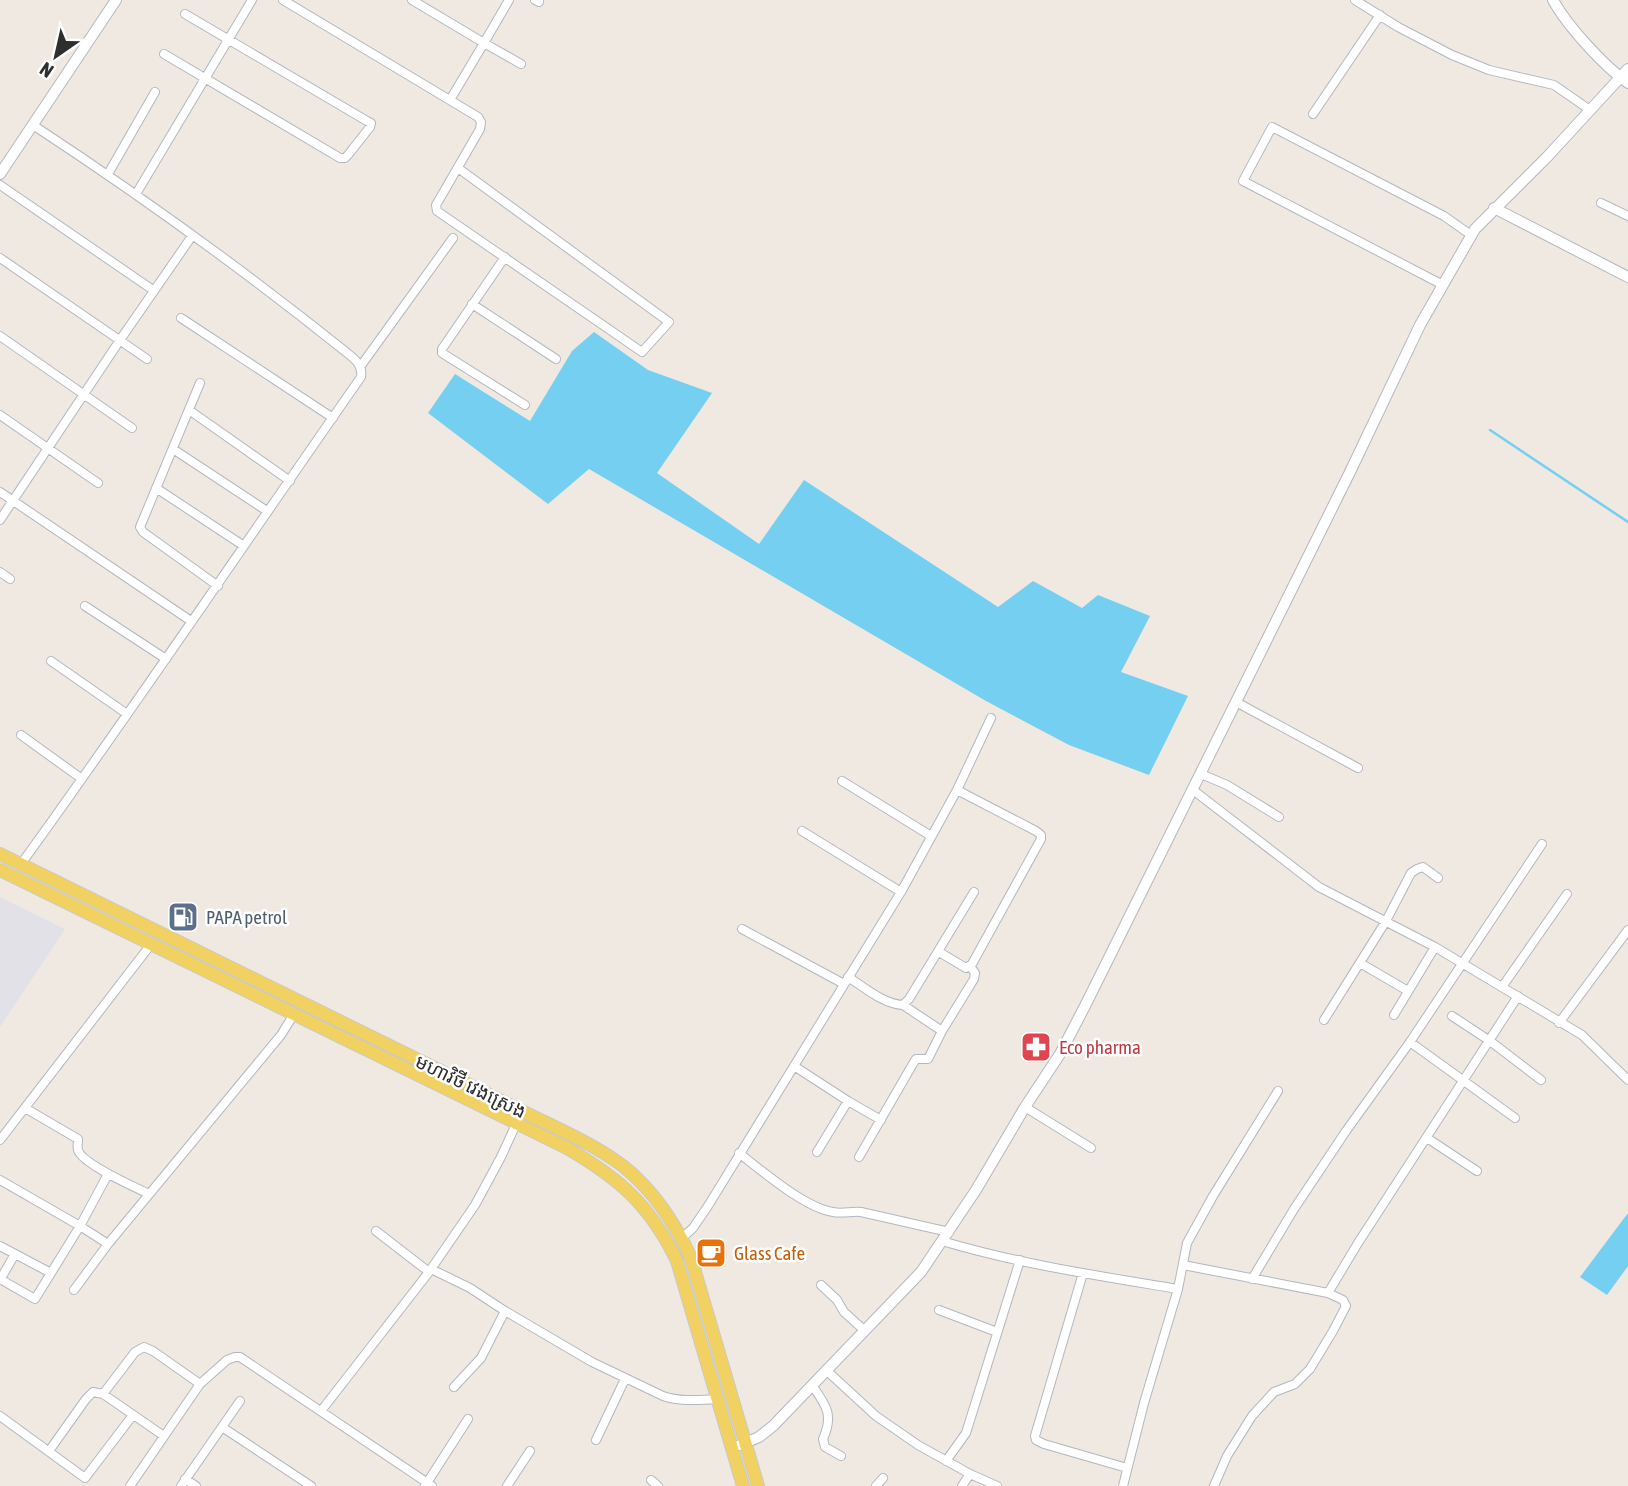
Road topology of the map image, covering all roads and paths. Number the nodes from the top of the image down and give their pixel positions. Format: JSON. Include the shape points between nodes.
{"nodes":[{"id":1,"x":116,"y":0,"type":"edge"},
{"id":2,"x":252,"y":0,"type":"edge"},
{"id":3,"x":283,"y":0,"type":"edge"},
{"id":4,"x":412,"y":0,"type":"edge"},
{"id":5,"x":509,"y":0,"type":"edge"},
{"id":6,"x":1355,"y":0,"type":"edge"},
{"id":7,"x":1553,"y":0,"type":"edge"},
{"id":8,"x":185,"y":14,"type":"dead end"},
{"id":9,"x":1380,"y":15,"type":"junction"},
{"id":10,"x":227,"y":40,"type":"junction"},
{"id":11,"x":484,"y":43,"type":"junction"},
{"id":12,"x":164,"y":54,"type":"dead end"},
{"id":13,"x":521,"y":64,"type":"dead end"},
{"id":14,"x":205,"y":77,"type":"junction"},
{"id":15,"x":1626,"y":77,"type":"edge"},
{"id":16,"x":155,"y":92,"type":"dead end"},
{"id":17,"x":450,"y":100,"type":"junction"},
{"id":18,"x":1590,"y":110,"type":"junction"},
{"id":19,"x":1313,"y":114,"type":"dead end"},
{"id":20,"x":33,"y":125,"type":"junction"},
{"id":21,"x":458,"y":168,"type":"junction"},
{"id":22,"x":0,"y":174,"type":"edge"},
{"id":23,"x":108,"y":174,"type":"junction"},
{"id":24,"x":0,"y":185,"type":"edge"},
{"id":25,"x":136,"y":194,"type":"junction"},
{"id":26,"x":1601,"y":202,"type":"dead end"},
{"id":27,"x":1494,"y":208,"type":"junction"},
{"id":28,"x":1628,"y":216,"type":"edge"},
{"id":29,"x":1471,"y":235,"type":"junction"},
{"id":30,"x":192,"y":236,"type":"junction"},
{"id":31,"x":453,"y":237,"type":"dead end"},
{"id":32,"x":505,"y":257,"type":"junction"},
{"id":33,"x":0,"y":258,"type":"edge"},
{"id":34,"x":1628,"y":277,"type":"edge"},
{"id":35,"x":1443,"y":285,"type":"junction"},
{"id":36,"x":153,"y":290,"type":"junction"},
{"id":37,"x":472,"y":304,"type":"junction"},
{"id":38,"x":181,"y":318,"type":"dead end"},
{"id":39,"x":0,"y":337,"type":"edge"},
{"id":40,"x":120,"y":340,"type":"junction"},
{"id":41,"x":147,"y":359,"type":"dead end"},
{"id":42,"x":556,"y":359,"type":"dead end"},
{"id":43,"x":360,"y":367,"type":"junction"},
{"id":44,"x":200,"y":383,"type":"dead end"},
{"id":45,"x":83,"y":394,"type":"junction"},
{"id":46,"x":525,"y":405,"type":"dead end"},
{"id":47,"x":189,"y":410,"type":"junction"},
{"id":48,"x":0,"y":415,"type":"edge"},
{"id":49,"x":332,"y":418,"type":"junction"},
{"id":50,"x":132,"y":428,"type":"dead end"},
{"id":51,"x":47,"y":448,"type":"junction"},
{"id":52,"x":173,"y":449,"type":"junction"},
{"id":53,"x":290,"y":481,"type":"junction"},
{"id":54,"x":98,"y":482,"type":"dead end"},
{"id":55,"x":156,"y":488,"type":"junction"},
{"id":56,"x":0,"y":492,"type":"edge"},
{"id":57,"x":12,"y":500,"type":"junction"},
{"id":58,"x":267,"y":511,"type":"junction"},
{"id":59,"x":0,"y":520,"type":"edge"},
{"id":60,"x":244,"y":546,"type":"junction"},
{"id":61,"x":0,"y":572,"type":"edge"},
{"id":62,"x":10,"y":579,"type":"dead end"},
{"id":63,"x":218,"y":586,"type":"junction"},
{"id":64,"x":85,"y":607,"type":"dead end"},
{"id":65,"x":191,"y":621,"type":"junction"},
{"id":66,"x":166,"y":659,"type":"junction"},
{"id":67,"x":51,"y":661,"type":"dead end"},
{"id":68,"x":1236,"y":702,"type":"junction"},
{"id":69,"x":127,"y":714,"type":"junction"},
{"id":70,"x":991,"y":718,"type":"dead end"},
{"id":71,"x":21,"y":736,"type":"dead end"},
{"id":72,"x":1358,"y":768,"type":"dead end"},
{"id":73,"x":1201,"y":774,"type":"junction"},
{"id":74,"x":82,"y":779,"type":"junction"},
{"id":75,"x":842,"y":781,"type":"dead end"},
{"id":76,"x":957,"y":790,"type":"junction"},
{"id":77,"x":1193,"y":790,"type":"junction"},
{"id":78,"x":1279,"y":817,"type":"dead end"},
{"id":79,"x":803,"y":831,"type":"dead end"},
{"id":80,"x":931,"y":836,"type":"junction"},
{"id":81,"x":1542,"y":845,"type":"dead end"},
{"id":82,"x":0,"y":854,"type":"edge"},
{"id":83,"x":21,"y":864,"type":"junction"},
{"id":84,"x":0,"y":870,"type":"edge"},
{"id":85,"x":1438,"y":878,"type":"dead end"},
{"id":86,"x":901,"y":892,"type":"junction"},
{"id":87,"x":974,"y":892,"type":"dead end"},
{"id":88,"x":1567,"y":894,"type":"dead end"},
{"id":89,"x":1386,"y":921,"type":"junction"},
{"id":90,"x":742,"y":929,"type":"dead end"},
{"id":91,"x":1628,"y":930,"type":"edge"},
{"id":92,"x":158,"y":932,"type":"junction"},
{"id":93,"x":151,"y":944,"type":"junction"},
{"id":94,"x":1435,"y":947,"type":"junction"},
{"id":95,"x":939,"y":952,"type":"junction"},
{"id":96,"x":1360,"y":963,"type":"junction"},
{"id":97,"x":1463,"y":963,"type":"junction"},
{"id":98,"x":970,"y":966,"type":"junction"},
{"id":99,"x":846,"y":981,"type":"junction"},
{"id":100,"x":1502,"y":986,"type":"junction"},
{"id":101,"x":1408,"y":991,"type":"junction"},
{"id":102,"x":1518,"y":996,"type":"junction"},
{"id":103,"x":903,"y":1005,"type":"junction"},
{"id":104,"x":293,"y":1014,"type":"junction"},
{"id":105,"x":1394,"y":1015,"type":"dead end"},
{"id":106,"x":1452,"y":1016,"type":"dead end"},
{"id":107,"x":1324,"y":1020,"type":"dead end"},
{"id":108,"x":1559,"y":1023,"type":"junction"},
{"id":109,"x":942,"y":1031,"type":"junction"},
{"id":110,"x":1490,"y":1041,"type":"junction"},
{"id":111,"x":1410,"y":1042,"type":"junction"},
{"id":112,"x":794,"y":1066,"type":"junction"},
{"id":113,"x":1541,"y":1080,"type":"dead end"},
{"id":114,"x":1628,"y":1080,"type":"edge"},
{"id":115,"x":1464,"y":1081,"type":"junction"},
{"id":116,"x":1278,"y":1091,"type":"dead end"},
{"id":117,"x":848,"y":1101,"type":"junction"},
{"id":118,"x":1025,"y":1107,"type":"junction"},
{"id":119,"x":25,"y":1108,"type":"junction"},
{"id":120,"x":522,"y":1111,"type":"junction"},
{"id":121,"x":1515,"y":1118,"type":"dead end"},
{"id":122,"x":881,"y":1119,"type":"junction"},
{"id":123,"x":516,"y":1123,"type":"junction"},
{"id":124,"x":1427,"y":1138,"type":"junction"},
{"id":125,"x":0,"y":1140,"type":"edge"},
{"id":126,"x":1091,"y":1148,"type":"dead end"},
{"id":127,"x":817,"y":1152,"type":"dead end"},
{"id":128,"x":739,"y":1153,"type":"junction"},
{"id":129,"x":859,"y":1157,"type":"dead end"},
{"id":130,"x":1477,"y":1171,"type":"dead end"},
{"id":131,"x":108,"y":1174,"type":"junction"},
{"id":132,"x":0,"y":1181,"type":"edge"},
{"id":133,"x":149,"y":1194,"type":"junction"},
{"id":134,"x":80,"y":1226,"type":"junction"},
{"id":135,"x":376,"y":1231,"type":"dead end"},
{"id":136,"x":946,"y":1236,"type":"junction"},
{"id":137,"x":682,"y":1238,"type":"junction"},
{"id":138,"x":108,"y":1244,"type":"junction"},
{"id":139,"x":0,"y":1245,"type":"edge"},
{"id":140,"x":15,"y":1254,"type":"junction"},
{"id":141,"x":1020,"y":1260,"type":"junction"},
{"id":142,"x":1183,"y":1265,"type":"junction"},
{"id":143,"x":430,"y":1270,"type":"junction"},
{"id":144,"x":51,"y":1273,"type":"junction"},
{"id":145,"x":1083,"y":1273,"type":"junction"},
{"id":146,"x":1252,"y":1279,"type":"junction"},
{"id":147,"x":0,"y":1280,"type":"edge"},
{"id":148,"x":821,"y":1285,"type":"dead end"},
{"id":149,"x":1178,"y":1289,"type":"junction"},
{"id":150,"x":74,"y":1290,"type":"dead end"},
{"id":151,"x":1328,"y":1293,"type":"junction"},
{"id":152,"x":939,"y":1310,"type":"dead end"},
{"id":153,"x":505,"y":1311,"type":"junction"},
{"id":154,"x":865,"y":1331,"type":"junction"},
{"id":155,"x":998,"y":1332,"type":"junction"},
{"id":156,"x":826,"y":1370,"type":"junction"},
{"id":157,"x":625,"y":1379,"type":"junction"},
{"id":158,"x":200,"y":1384,"type":"junction"},
{"id":159,"x":812,"y":1385,"type":"junction"},
{"id":160,"x":454,"y":1387,"type":"dead end"},
{"id":161,"x":103,"y":1394,"type":"junction"},
{"id":162,"x":717,"y":1399,"type":"junction"},
{"id":163,"x":240,"y":1401,"type":"dead end"},
{"id":164,"x":321,"y":1411,"type":"junction"},
{"id":165,"x":133,"y":1415,"type":"junction"},
{"id":166,"x":0,"y":1416,"type":"edge"},
{"id":167,"x":468,"y":1419,"type":"dead end"},
{"id":168,"x":222,"y":1427,"type":"junction"},
{"id":169,"x":164,"y":1436,"type":"junction"},
{"id":170,"x":596,"y":1440,"type":"dead end"},
{"id":171,"x":746,"y":1444,"type":"junction"},
{"id":172,"x":731,"y":1447,"type":"junction"},
{"id":173,"x":49,"y":1451,"type":"junction"},
{"id":174,"x":530,"y":1451,"type":"dead end"},
{"id":175,"x":841,"y":1456,"type":"dead end"},
{"id":176,"x":946,"y":1461,"type":"junction"},
{"id":177,"x":1127,"y":1468,"type":"junction"},
{"id":178,"x":970,"y":1474,"type":"junction"},
{"id":179,"x":883,"y":1478,"type":"dead end"},
{"id":180,"x":183,"y":1483,"type":"edge"},
{"id":181,"x":428,"y":1485,"type":"edge"},
{"id":182,"x":130,"y":1486,"type":"edge"},
{"id":183,"x":196,"y":1486,"type":"edge"},
{"id":184,"x":311,"y":1486,"type":"edge"},
{"id":185,"x":508,"y":1486,"type":"edge"},
{"id":186,"x":743,"y":1486,"type":"edge"},
{"id":187,"x":758,"y":1486,"type":"edge"},
{"id":188,"x":876,"y":1486,"type":"edge"},
{"id":189,"x":962,"y":1486,"type":"edge"},
{"id":190,"x":997,"y":1486,"type":"edge"},
{"id":191,"x":1123,"y":1486,"type":"edge"},
{"id":192,"x":1214,"y":1486,"type":"edge"}],
"edges":[{"from":1,"to":20,"type":"street"},
{"from":2,"to":10,"type":"street"},
{"from":3,"to":17,"type":"street"},
{"from":4,"to":11,"type":"street"},
{"from":5,"to":11,"type":"street"},
{"from":6,"to":9,"type":"street"},
{"from":7,"to":15,"type":"street","via":[[1602,61]]},
{"from":8,"to":10,"type":"street"},
{"from":9,"to":18,"type":"street","via":[[1489,70],[1554,85]]},
{"from":9,"to":19,"type":"street"},
{"from":10,"to":14,"type":"street"},
{"from":10,"to":14,"type":"street","via":[[371,123],[370,127],[348,155],[340,158]]},
{"from":11,"to":13,"type":"street"},
{"from":11,"to":17,"type":"street"},
{"from":12,"to":14,"type":"street"},
{"from":14,"to":25,"type":"street"},
{"from":15,"to":18,"type":"street"},
{"from":16,"to":23,"type":"street"},
{"from":17,"to":21,"type":"street","via":[[481,122]]},
{"from":18,"to":27,"type":"street"},
{"from":20,"to":22,"type":"street"},
{"from":20,"to":23,"type":"street"},
{"from":21,"to":32,"type":"street","via":[[436,205],[437,211]]},
{"from":21,"to":32,"type":"street","via":[[669,322],[642,352]]},
{"from":23,"to":25,"type":"street"},
{"from":24,"to":36,"type":"street"},
{"from":25,"to":30,"type":"street"},
{"from":26,"to":28,"type":"street"},
{"from":27,"to":29,"type":"street"},
{"from":27,"to":34,"type":"street"},
{"from":29,"to":35,"type":"street"},
{"from":29,"to":35,"type":"street","via":[[1444,216],[1272,127],[1243,181]]},
{"from":30,"to":36,"type":"street"},
{"from":30,"to":43,"type":"street","via":[[310,323]]},
{"from":31,"to":43,"type":"street"},
{"from":32,"to":37,"type":"street"},
{"from":33,"to":40,"type":"street"},
{"from":35,"to":68,"type":"street"},
{"from":36,"to":40,"type":"street"},
{"from":37,"to":42,"type":"street"},
{"from":37,"to":46,"type":"street","via":[[442,353]]},
{"from":38,"to":49,"type":"street"},
{"from":39,"to":45,"type":"street"},
{"from":40,"to":41,"type":"street"},
{"from":40,"to":45,"type":"street"},
{"from":43,"to":49,"type":"street","via":[[361,377]]},
{"from":44,"to":47,"type":"street"},
{"from":45,"to":50,"type":"street"},
{"from":45,"to":51,"type":"street"},
{"from":47,"to":52,"type":"street"},
{"from":47,"to":53,"type":"street"},
{"from":48,"to":51,"type":"street"},
{"from":49,"to":53,"type":"street"},
{"from":51,"to":54,"type":"street"},
{"from":51,"to":57,"type":"street"},
{"from":52,"to":55,"type":"street"},
{"from":52,"to":58,"type":"street"},
{"from":53,"to":58,"type":"street"},
{"from":55,"to":60,"type":"street"},
{"from":55,"to":63,"type":"street","via":[[140,527],[143,533]]},
{"from":56,"to":57,"type":"street"},
{"from":57,"to":59,"type":"street"},
{"from":57,"to":65,"type":"street"},
{"from":58,"to":60,"type":"street"},
{"from":60,"to":63,"type":"street"},
{"from":61,"to":62,"type":"street"},
{"from":63,"to":65,"type":"street"},
{"from":64,"to":66,"type":"street"},
{"from":65,"to":66,"type":"street"},
{"from":66,"to":69,"type":"street"},
{"from":67,"to":69,"type":"street"},
{"from":68,"to":72,"type":"street"},
{"from":68,"to":73,"type":"street"},
{"from":69,"to":74,"type":"street"},
{"from":70,"to":76,"type":"street"},
{"from":71,"to":74,"type":"street"},
{"from":73,"to":77,"type":"street"},
{"from":73,"to":78,"type":"street"},
{"from":74,"to":83,"type":"street"},
{"from":75,"to":80,"type":"street"},
{"from":76,"to":80,"type":"street"},
{"from":76,"to":98,"type":"street","via":[[1041,835]]},
{"from":77,"to":89,"type":"street","via":[[1319,887]]},
{"from":77,"to":118,"type":"street","via":[[1060,1054]]},
{"from":79,"to":86,"type":"street"},
{"from":80,"to":86,"type":"street"},
{"from":81,"to":97,"type":"street"},
{"from":82,"to":83,"type":"main road","name":"មហាវិថី វេងស្រេង"},
{"from":83,"to":92,"type":"main road","name":"មហាវិថី វេងស្រេង"},
{"from":84,"to":93,"type":"main road","name":"មហាវិថី វេងស្រេង"},
{"from":85,"to":89,"type":"street","via":[[1423,867],[1412,873]]},
{"from":86,"to":99,"type":"street"},
{"from":87,"to":95,"type":"street"},
{"from":88,"to":100,"type":"street"},
{"from":89,"to":94,"type":"street"},
{"from":89,"to":96,"type":"street"},
{"from":90,"to":99,"type":"street"},
{"from":91,"to":108,"type":"street"},
{"from":92,"to":93,"type":"street"},
{"from":92,"to":120,"type":"main road","name":"មហាវិថី វេងស្រេង"},
{"from":93,"to":104,"type":"main road","name":"មហាវិថី វេងស្រេង"},
{"from":93,"to":119,"type":"street"},
{"from":94,"to":97,"type":"street"},
{"from":94,"to":101,"type":"street"},
{"from":95,"to":98,"type":"street"},
{"from":95,"to":103,"type":"street"},
{"from":96,"to":101,"type":"street"},
{"from":96,"to":107,"type":"street"},
{"from":97,"to":100,"type":"street"},
{"from":97,"to":111,"type":"street"},
{"from":98,"to":109,"type":"street","via":[[974,979]]},
{"from":99,"to":103,"type":"street"},
{"from":99,"to":112,"type":"street"},
{"from":100,"to":102,"type":"street"},
{"from":101,"to":105,"type":"street"},
{"from":102,"to":108,"type":"street"},
{"from":102,"to":110,"type":"street"},
{"from":103,"to":109,"type":"street"},
{"from":104,"to":123,"type":"main road","name":"មហាវិថី វេងស្រេង"},
{"from":104,"to":133,"type":"street","via":[[281,1035]]},
{"from":106,"to":110,"type":"street"},
{"from":108,"to":114,"type":"street","via":[[1582,1035]]},
{"from":109,"to":122,"type":"street","via":[[928,1059],[916,1059]]},
{"from":110,"to":113,"type":"street"},
{"from":110,"to":115,"type":"street"},
{"from":111,"to":115,"type":"street"},
{"from":111,"to":146,"type":"street","via":[[1346,1131]]},
{"from":112,"to":117,"type":"street"},
{"from":112,"to":128,"type":"street"},
{"from":115,"to":121,"type":"street"},
{"from":115,"to":124,"type":"street"},
{"from":116,"to":142,"type":"street","via":[[1187,1242]]},
{"from":117,"to":122,"type":"street"},
{"from":117,"to":127,"type":"street"},
{"from":118,"to":126,"type":"street"},
{"from":118,"to":136,"type":"street"},
{"from":119,"to":125,"type":"street"},
{"from":119,"to":131,"type":"street","via":[[78,1139],[79,1152]]},
{"from":120,"to":123,"type":"street"},
{"from":120,"to":137,"type":"main road","name":"មហាវិថី វេងស្រេង","via":[[623,1166],[646,1187]]},
{"from":122,"to":129,"type":"street"},
{"from":123,"to":143,"type":"street","via":[[475,1205]]},
{"from":123,"to":162,"type":"main road","name":"មហាវិថី វេងស្រេង","via":[[596,1165],[636,1198],[654,1220],[677,1261]]},
{"from":124,"to":130,"type":"street"},
{"from":124,"to":151,"type":"street"},
{"from":128,"to":136,"type":"street","via":[[820,1209],[861,1212]]},
{"from":128,"to":137,"type":"street","via":[[708,1206]]},
{"from":131,"to":133,"type":"street"},
{"from":131,"to":134,"type":"street"},
{"from":132,"to":134,"type":"street"},
{"from":133,"to":138,"type":"street"},
{"from":134,"to":138,"type":"street"},
{"from":134,"to":144,"type":"street"},
{"from":135,"to":143,"type":"street"},
{"from":136,"to":141,"type":"street","via":[[968,1248]]},
{"from":136,"to":154,"type":"street","via":[[921,1272]]},
{"from":137,"to":171,"type":"main road","name":"មហាវិថី វេងស្រេង"},
{"from":138,"to":150,"type":"street"},
{"from":139,"to":140,"type":"street"},
{"from":140,"to":144,"type":"street"},
{"from":140,"to":147,"type":"street"},
{"from":141,"to":145,"type":"street"},
{"from":141,"to":155,"type":"street"},
{"from":142,"to":146,"type":"street"},
{"from":142,"to":149,"type":"street"},
{"from":143,"to":153,"type":"street"},
{"from":143,"to":164,"type":"street"},
{"from":144,"to":147,"type":"street","via":[[35,1299]]},
{"from":145,"to":149,"type":"street"},
{"from":145,"to":177,"type":"street","via":[[1035,1436],[1044,1444]]},
{"from":146,"to":151,"type":"street"},
{"from":148,"to":154,"type":"street"},
{"from":149,"to":177,"type":"street"},
{"from":151,"to":192,"type":"street","via":[[1346,1306],[1334,1331],[1310,1369],[1295,1384],[1274,1392],[1252,1416]]},
{"from":152,"to":155,"type":"street"},
{"from":153,"to":157,"type":"street"},
{"from":153,"to":160,"type":"street","via":[[481,1358]]},
{"from":154,"to":156,"type":"street"},
{"from":155,"to":176,"type":"street","via":[[965,1433]]},
{"from":156,"to":159,"type":"street"},
{"from":156,"to":176,"type":"street","via":[[876,1416]]},
{"from":157,"to":162,"type":"street","via":[[674,1400]]},
{"from":157,"to":170,"type":"street"},
{"from":158,"to":161,"type":"street","via":[[144,1347]]},
{"from":158,"to":164,"type":"street","via":[[227,1360],[240,1357]]},
{"from":158,"to":169,"type":"street"},
{"from":159,"to":171,"type":"street","via":[[772,1426]]},
{"from":159,"to":175,"type":"street","via":[[829,1416],[825,1447]]},
{"from":161,"to":165,"type":"street"},
{"from":161,"to":173,"type":"street","via":[[93,1392],[86,1399]]},
{"from":162,"to":172,"type":"main road","name":"មហាវិថី វេងស្រេង"},
{"from":163,"to":168,"type":"street"},
{"from":164,"to":181,"type":"street"},
{"from":165,"to":169,"type":"street"},
{"from":165,"to":173,"type":"street","via":[[85,1478]]},
{"from":166,"to":173,"type":"street"},
{"from":167,"to":181,"type":"street"},
{"from":168,"to":180,"type":"street"},
{"from":168,"to":184,"type":"street"},
{"from":169,"to":182,"type":"street"},
{"from":171,"to":172,"type":"street"},
{"from":171,"to":187,"type":"main road","name":"មហាវិថី វេងស្រេង"},
{"from":172,"to":186,"type":"main road","name":"មហាវិថី វេងស្រេង"},
{"from":174,"to":185,"type":"street"},
{"from":176,"to":178,"type":"street"},
{"from":177,"to":191,"type":"street"},
{"from":178,"to":189,"type":"street"},
{"from":178,"to":190,"type":"street"},
{"from":179,"to":188,"type":"street"},
{"from":180,"to":183,"type":"street"}]}
